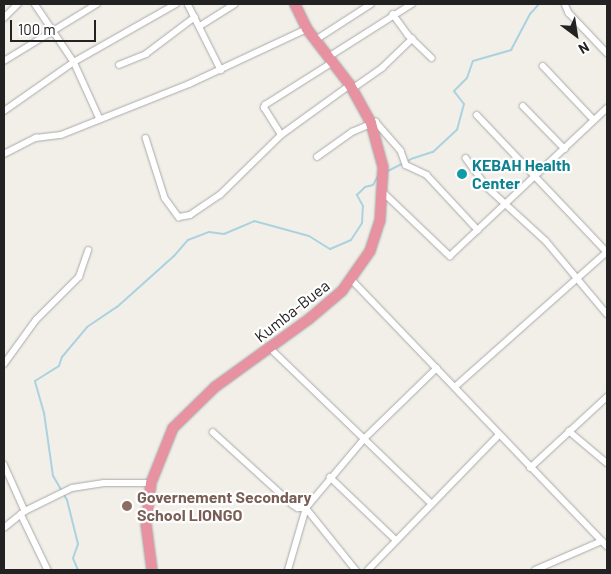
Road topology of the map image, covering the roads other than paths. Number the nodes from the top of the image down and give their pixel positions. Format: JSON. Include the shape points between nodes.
{"nodes":[{"id":1,"x":18,"y":4,"type":"edge"},
{"id":2,"x":35,"y":4,"type":"edge"},
{"id":3,"x":97,"y":4,"type":"edge"},
{"id":4,"x":176,"y":4,"type":"edge"},
{"id":5,"x":188,"y":4,"type":"edge"},
{"id":6,"x":235,"y":4,"type":"edge"},
{"id":7,"x":295,"y":4,"type":"edge"},
{"id":8,"x":371,"y":4,"type":"edge"},
{"id":9,"x":412,"y":4,"type":"edge"},
{"id":10,"x":565,"y":4,"type":"edge"},
{"id":11,"x":393,"y":14,"type":"junction"},
{"id":12,"x":195,"y":17,"type":"junction"},
{"id":13,"x":4,"y":18,"type":"edge"},
{"id":14,"x":200,"y":26,"type":"junction"},
{"id":15,"x":54,"y":29,"type":"junction"},
{"id":16,"x":307,"y":29,"type":"junction"},
{"id":17,"x":317,"y":39,"type":"junction"},
{"id":18,"x":412,"y":39,"type":"junction"},
{"id":19,"x":607,"y":53,"type":"edge"},
{"id":20,"x":432,"y":58,"type":"dead end"},
{"id":21,"x":332,"y":59,"type":"junction"},
{"id":22,"x":4,"y":61,"type":"edge"},
{"id":23,"x":74,"y":62,"type":"junction"},
{"id":24,"x":119,"y":65,"type":"dead end"},
{"id":25,"x":543,"y":66,"type":"dead end"},
{"id":26,"x":221,"y":70,"type":"junction"},
{"id":27,"x":351,"y":87,"type":"junction"},
{"id":28,"x":523,"y":106,"type":"dead end"},
{"id":29,"x":607,"y":108,"type":"edge"},
{"id":30,"x":4,"y":111,"type":"edge"},
{"id":31,"x":477,"y":115,"type":"dead end"},
{"id":32,"x":100,"y":119,"type":"junction"},
{"id":33,"x":594,"y":120,"type":"junction"},
{"id":34,"x":371,"y":123,"type":"junction"},
{"id":35,"x":281,"y":135,"type":"junction"},
{"id":36,"x":146,"y":138,"type":"dead end"},
{"id":37,"x":565,"y":149,"type":"junction"},
{"id":38,"x":4,"y":154,"type":"edge"},
{"id":39,"x":316,"y":157,"type":"dead end"},
{"id":40,"x":466,"y":158,"type":"dead end"},
{"id":41,"x":536,"y":176,"type":"junction"},
{"id":42,"x":383,"y":192,"type":"junction"},
{"id":43,"x":506,"y":204,"type":"junction"},
{"id":44,"x":478,"y":230,"type":"junction"},
{"id":45,"x":88,"y":251,"type":"dead end"},
{"id":46,"x":607,"y":252,"type":"edge"},
{"id":47,"x":577,"y":278,"type":"junction"},
{"id":48,"x":351,"y":279,"type":"junction"},
{"id":49,"x":607,"y":314,"type":"edge"},
{"id":50,"x":270,"y":348,"type":"junction"},
{"id":51,"x":4,"y":364,"type":"edge"},
{"id":52,"x":437,"y":368,"type":"junction"},
{"id":53,"x":456,"y":386,"type":"junction"},
{"id":54,"x":607,"y":397,"type":"edge"},
{"id":55,"x":569,"y":431,"type":"junction"},
{"id":56,"x":213,"y":432,"type":"dead end"},
{"id":57,"x":499,"y":435,"type":"junction"},
{"id":58,"x":365,"y":438,"type":"junction"},
{"id":59,"x":607,"y":463,"type":"edge"},
{"id":60,"x":4,"y":464,"type":"edge"},
{"id":61,"x":530,"y":468,"type":"junction"},
{"id":62,"x":330,"y":477,"type":"junction"},
{"id":63,"x":151,"y":483,"type":"junction"},
{"id":64,"x":432,"y":503,"type":"junction"},
{"id":65,"x":306,"y":508,"type":"junction"},
{"id":66,"x":23,"y":513,"type":"junction"},
{"id":67,"x":4,"y":528,"type":"edge"},
{"id":68,"x":396,"y":540,"type":"junction"},
{"id":69,"x":602,"y":541,"type":"junction"},
{"id":70,"x":607,"y":546,"type":"edge"},
{"id":71,"x":48,"y":570,"type":"edge"},
{"id":72,"x":152,"y":570,"type":"edge"},
{"id":73,"x":288,"y":570,"type":"edge"},
{"id":74,"x":356,"y":570,"type":"edge"},
{"id":75,"x":368,"y":570,"type":"edge"},
{"id":76,"x":535,"y":570,"type":"edge"}],
"edges":[{"from":1,"to":13,"type":"street"},
{"from":2,"to":15,"type":"street"},
{"from":3,"to":15,"type":"street"},
{"from":4,"to":23,"type":"street"},
{"from":5,"to":12,"type":"street"},
{"from":6,"to":14,"type":"street"},
{"from":7,"to":16,"type":"highway","name":"Kumba-Buea"},
{"from":8,"to":17,"type":"street"},
{"from":9,"to":11,"type":"street"},
{"from":10,"to":19,"type":"street","via":[[569,13]]},
{"from":11,"to":18,"type":"street"},
{"from":11,"to":21,"type":"street"},
{"from":12,"to":14,"type":"street"},
{"from":12,"to":24,"type":"street","via":[[146,54]]},
{"from":14,"to":26,"type":"street"},
{"from":15,"to":22,"type":"street"},
{"from":15,"to":23,"type":"street"},
{"from":16,"to":17,"type":"highway","name":"Kumba-Buea"},
{"from":16,"to":26,"type":"street"},
{"from":17,"to":21,"type":"highway","name":"Kumba-Buea"},
{"from":18,"to":20,"type":"street"},
{"from":18,"to":27,"type":"street","via":[[382,68]]},
{"from":21,"to":27,"type":"highway","name":"Kumba-Buea"},
{"from":21,"to":35,"type":"street","via":[[264,106]]},
{"from":23,"to":30,"type":"street"},
{"from":23,"to":32,"type":"street"},
{"from":25,"to":33,"type":"street"},
{"from":26,"to":32,"type":"street"},
{"from":27,"to":34,"type":"highway","name":"Kumba-Buea"},
{"from":27,"to":35,"type":"street"},
{"from":28,"to":37,"type":"street"},
{"from":29,"to":33,"type":"street"},
{"from":31,"to":41,"type":"street"},
{"from":32,"to":38,"type":"street","via":[[61,135],[36,138]]},
{"from":33,"to":37,"type":"street"},
{"from":34,"to":39,"type":"street"},
{"from":34,"to":42,"type":"highway","name":"Kumba-Buea","via":[[383,167]]},
{"from":34,"to":44,"type":"street","via":[[376,122],[401,151],[406,165],[427,175]]},
{"from":35,"to":36,"type":"street","via":[[220,195],[184,218],[179,217],[165,198]]},
{"from":37,"to":41,"type":"street"},
{"from":40,"to":43,"type":"street","via":[[486,186]]},
{"from":41,"to":43,"type":"street"},
{"from":41,"to":46,"type":"street"},
{"from":42,"to":44,"type":"street","via":[[448,256]]},
{"from":42,"to":48,"type":"highway","name":"Kumba-Buea","via":[[373,245]]},
{"from":43,"to":44,"type":"street"},
{"from":43,"to":47,"type":"street","via":[[541,236]]},
{"from":45,"to":51,"type":"street","via":[[79,277],[36,320]]},
{"from":46,"to":47,"type":"street"},
{"from":47,"to":49,"type":"street"},
{"from":47,"to":53,"type":"street"},
{"from":48,"to":50,"type":"highway","name":"Kumba-Buea","via":[[314,316]]},
{"from":48,"to":52,"type":"street"},
{"from":50,"to":58,"type":"street"},
{"from":50,"to":63,"type":"highway","name":"Kumba-Buea","via":[[215,387],[173,428]]},
{"from":52,"to":53,"type":"street"},
{"from":52,"to":58,"type":"street"},
{"from":53,"to":57,"type":"street"},
{"from":54,"to":55,"type":"street"},
{"from":55,"to":59,"type":"street"},
{"from":55,"to":61,"type":"street"},
{"from":56,"to":65,"type":"street","via":[[292,504]]},
{"from":57,"to":61,"type":"street"},
{"from":57,"to":64,"type":"street"},
{"from":58,"to":62,"type":"street"},
{"from":58,"to":64,"type":"street"},
{"from":60,"to":66,"type":"street"},
{"from":61,"to":69,"type":"street"},
{"from":62,"to":65,"type":"street"},
{"from":62,"to":68,"type":"street"},
{"from":63,"to":66,"type":"street","via":[[104,483],[77,487]]},
{"from":63,"to":72,"type":"highway","name":"Kumba-Buea","via":[[146,524]]},
{"from":64,"to":68,"type":"street"},
{"from":65,"to":73,"type":"street"},
{"from":65,"to":74,"type":"street"},
{"from":66,"to":67,"type":"street"},
{"from":66,"to":71,"type":"street"},
{"from":68,"to":75,"type":"street"},
{"from":69,"to":70,"type":"street"},
{"from":69,"to":76,"type":"street"}]}
